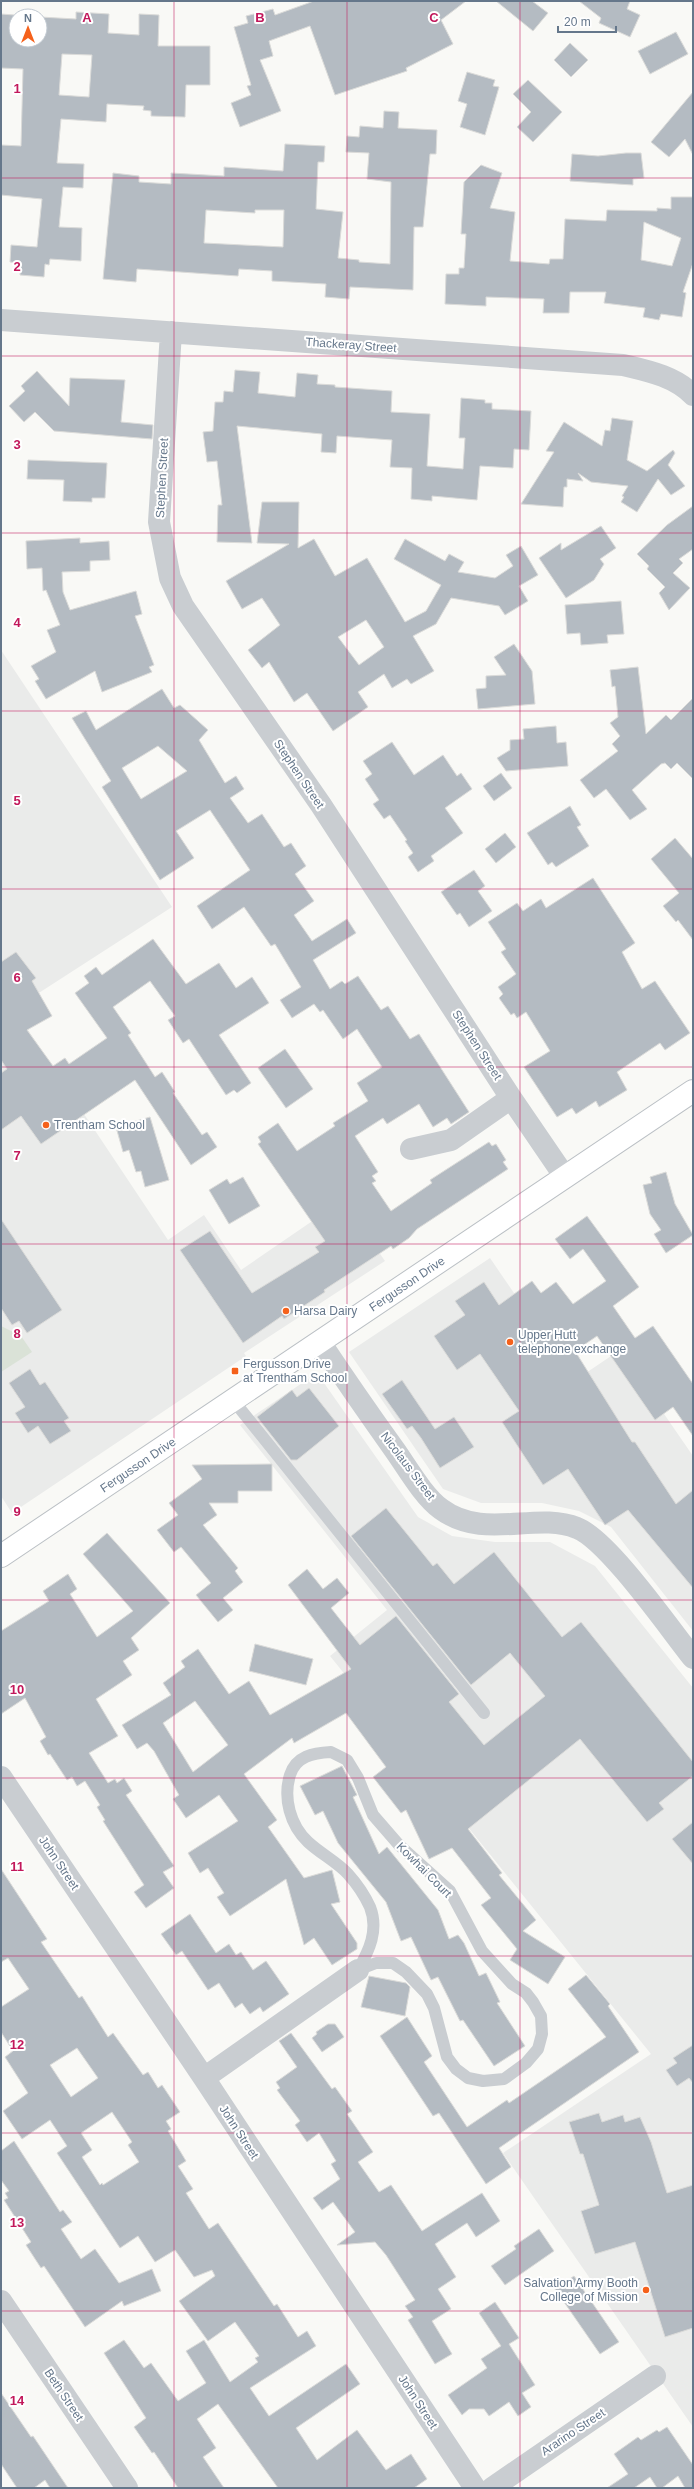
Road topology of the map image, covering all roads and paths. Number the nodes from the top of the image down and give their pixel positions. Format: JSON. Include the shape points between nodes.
{"nodes":[{"id":1,"x":1,"y":320,"type":"edge"},
{"id":2,"x":171,"y":332,"type":"junction"},
{"id":3,"x":693,"y":395,"type":"edge"},
{"id":4,"x":693,"y":1091,"type":"edge"},
{"id":5,"x":511,"y":1098,"type":"junction"},
{"id":6,"x":411,"y":1149,"type":"dead end"},
{"id":7,"x":565,"y":1177,"type":"junction"},
{"id":8,"x":320,"y":1342,"type":"junction"},
{"id":9,"x":233,"y":1400,"type":"junction"},
{"id":10,"x":1,"y":1556,"type":"edge"},
{"id":11,"x":693,"y":1658,"type":"edge"},
{"id":12,"x":484,"y":1714,"type":"dead end"},
{"id":13,"x":1,"y":1777,"type":"edge"},
{"id":14,"x":358,"y":1970,"type":"junction"},
{"id":15,"x":204,"y":2078,"type":"junction"},
{"id":16,"x":1,"y":2301,"type":"edge"},
{"id":17,"x":655,"y":2376,"type":"dead end"},
{"id":18,"x":127,"y":2488,"type":"edge"},
{"id":19,"x":474,"y":2488,"type":"edge"},
{"id":20,"x":492,"y":2488,"type":"edge"}],
"edges":[{"from":1,"to":2,"type":"street","name":"Thackeray Street"},
{"from":2,"to":3,"type":"street","name":"Thackeray Street","via":[[623,365],[656,372],[685,387]]},
{"from":2,"to":5,"type":"street","name":"Stephen Street","via":[[159,522],[170,578],[183,606],[321,805]]},
{"from":4,"to":7,"type":"main road","name":"Fergusson Drive"},
{"from":5,"to":6,"type":"street","via":[[451,1140]]},
{"from":5,"to":7,"type":"street","name":"Stephen Street"},
{"from":7,"to":8,"type":"main road","name":"Fergusson Drive"},
{"from":8,"to":9,"type":"main road","name":"Fergusson Drive"},
{"from":8,"to":11,"type":"street","name":"Nicolaus Street","via":[[414,1477],[441,1509],[463,1520],[486,1525],[552,1523],[576,1527],[599,1542]]},
{"from":9,"to":10,"type":"main road","name":"Fergusson Drive"},
{"from":9,"to":12,"type":"lane"},
{"from":13,"to":15,"type":"street","name":"John Street"},
{"from":14,"to":14,"type":"lane","name":"Kowhai Court","via":[[369,1950],[374,1930],[370,1908],[348,1873],[307,1841],[292,1819],[289,1807],[287,1785],[293,1766],[311,1753],[331,1752],[347,1760],[358,1778],[373,1815],[399,1845],[450,1891],[482,1951],[512,1984],[533,2002],[541,2016],[542,2034],[538,2049],[526,2063],[504,2079],[483,2081],[468,2078],[456,2069],[447,2057],[434,2008],[427,1994],[406,1972],[393,1963],[376,1963]]},
{"from":14,"to":15,"type":"street","name":"Kowhai Court"},
{"from":15,"to":19,"type":"street","name":"John Street"},
{"from":16,"to":18,"type":"street","name":"Beth Street"},
{"from":17,"to":20,"type":"street","name":"Ararino Street"}]}
